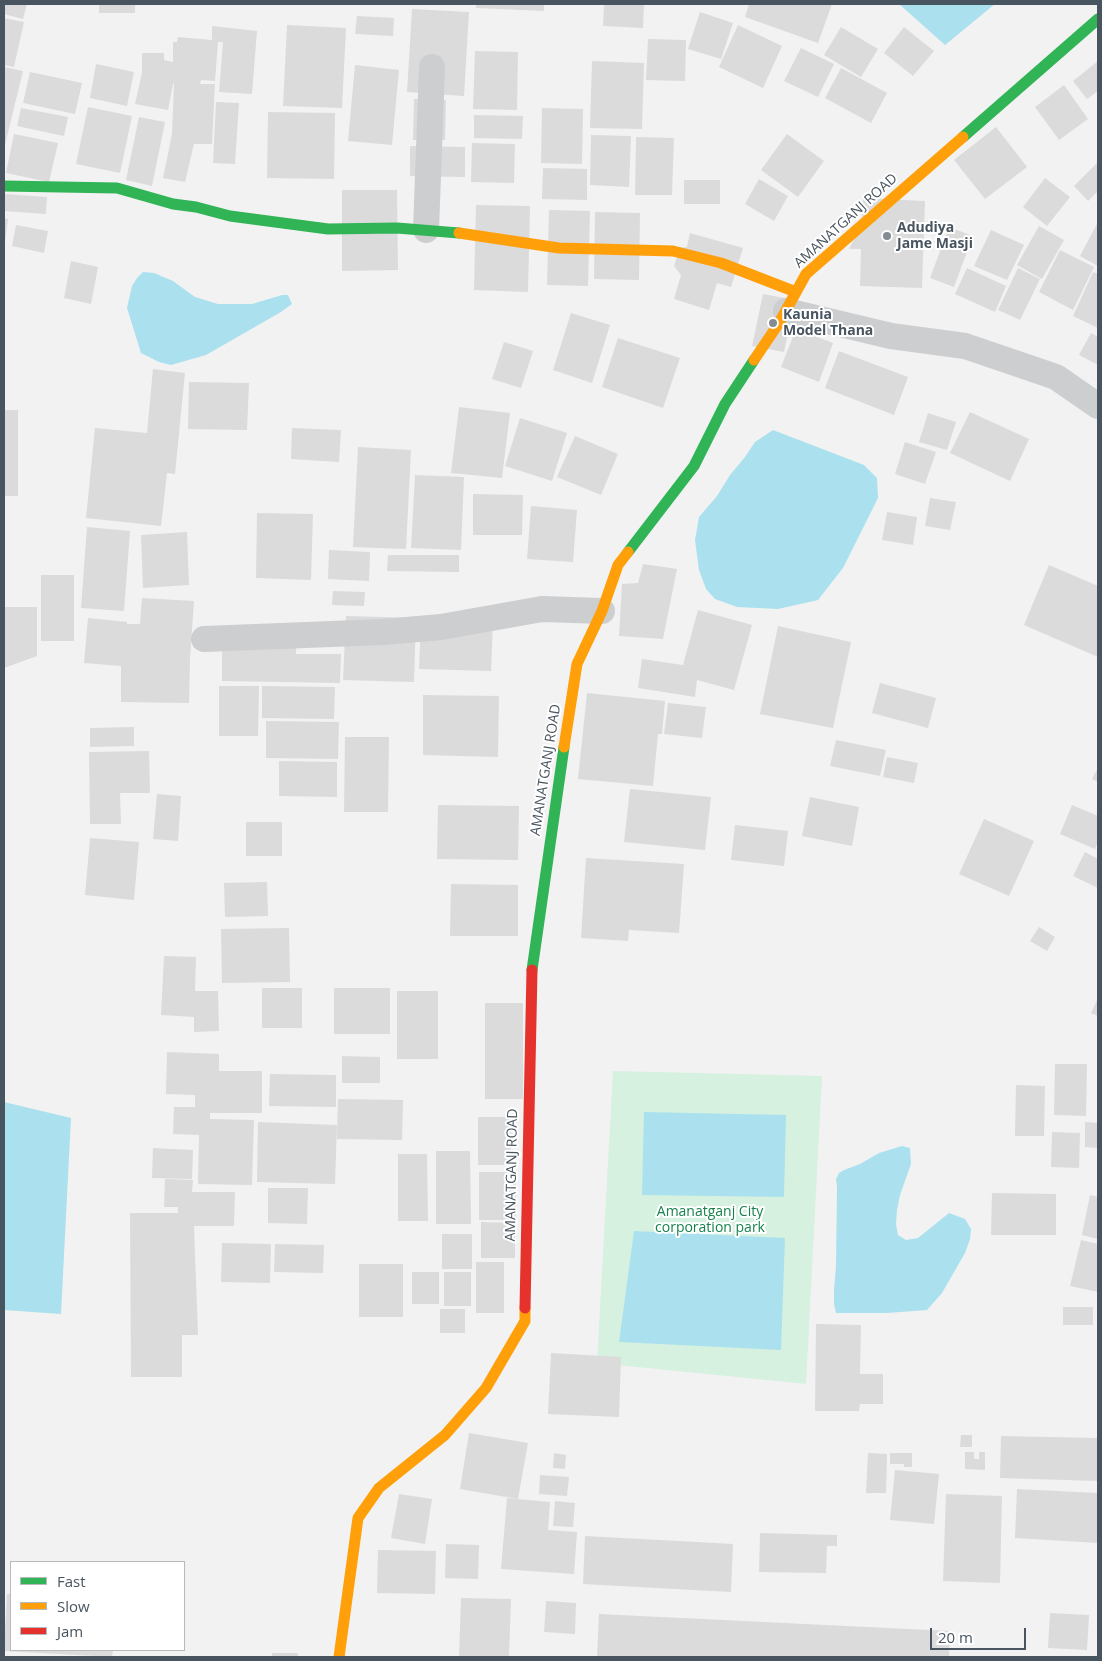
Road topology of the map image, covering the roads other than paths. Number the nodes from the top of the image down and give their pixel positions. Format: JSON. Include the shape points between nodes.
{"nodes":[{"id":1,"x":1098,"y":19,"type":"edge"},
{"id":2,"x":432,"y":68,"type":"dead end"},
{"id":3,"x":4,"y":186,"type":"edge"},
{"id":4,"x":426,"y":230,"type":"junction"},
{"id":5,"x":791,"y":301,"type":"junction"},
{"id":6,"x":1098,"y":406,"type":"edge"},
{"id":7,"x":602,"y":611,"type":"junction"},
{"id":8,"x":204,"y":640,"type":"dead end"},
{"id":9,"x":339,"y":1657,"type":"edge"}],
"edges":[{"from":1,"to":5,"type":"main road","name":"AMANATGANJ ROAD","via":[[806,274]]},
{"from":2,"to":4,"type":"street"},
{"from":3,"to":4,"type":"main road","via":[[117,188],[230,216],[318,228]]},
{"from":4,"to":5,"type":"main road","via":[[559,248],[673,251],[721,263]]},
{"from":5,"to":6,"type":"street","via":[[891,336],[965,346],[1056,377]]},
{"from":5,"to":7,"type":"main road","name":"AMANATGANJ ROAD","via":[[725,404],[694,466],[618,565]]},
{"from":7,"to":8,"type":"street","via":[[542,609],[441,627]]},
{"from":7,"to":9,"type":"main road","name":"AMANATGANJ ROAD","via":[[578,664],[532,970],[525,1320],[486,1388],[445,1435],[379,1488],[358,1518]]}]}
